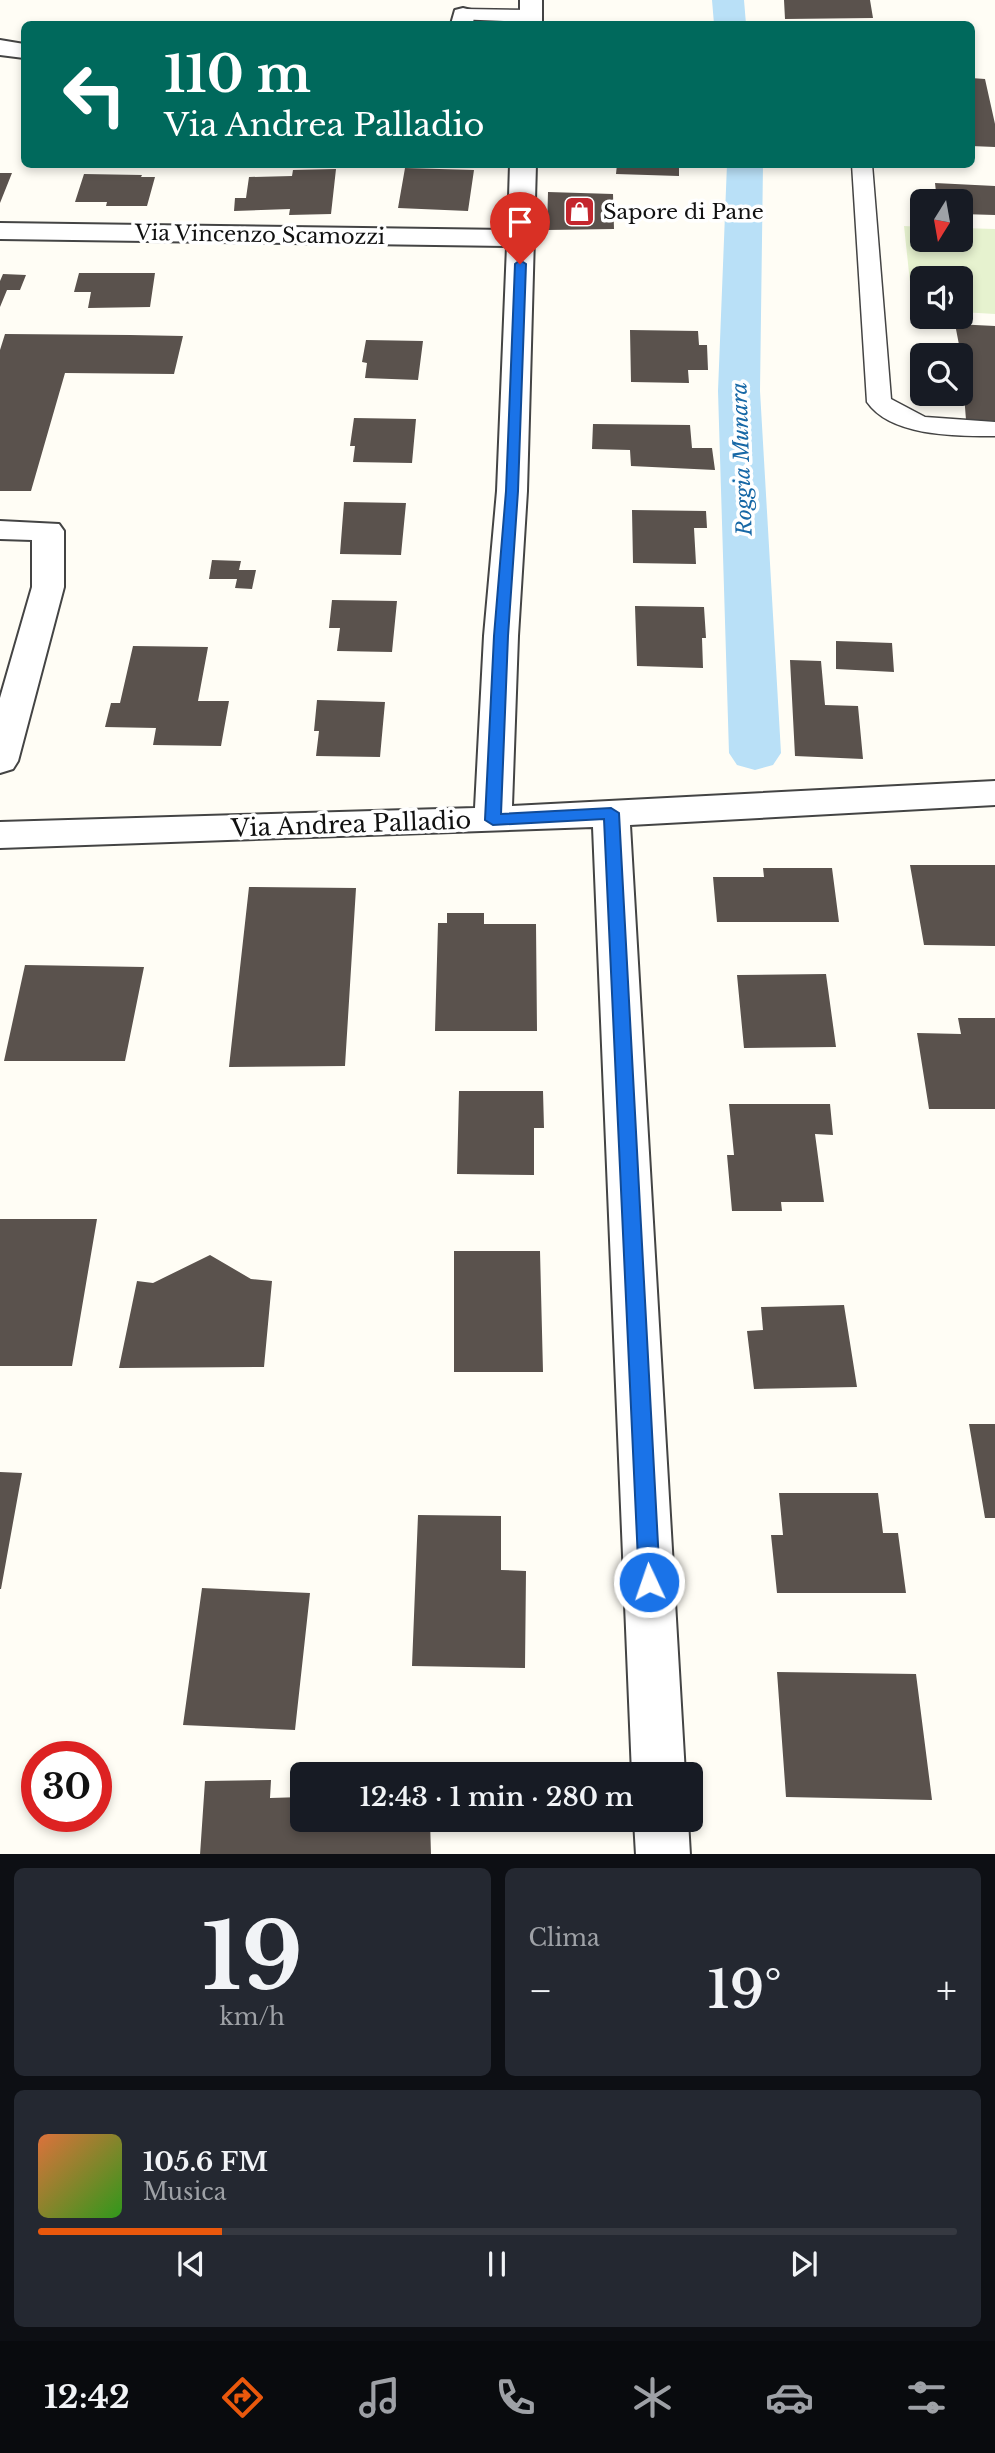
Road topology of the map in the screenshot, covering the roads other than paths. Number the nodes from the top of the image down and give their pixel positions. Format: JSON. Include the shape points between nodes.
{"nodes":[{"id":1,"x":531,"y":14,"type":"edge"},
{"id":2,"x":463,"y":20,"type":"edge"},
{"id":3,"x":0,"y":47,"type":"edge"},
{"id":4,"x":21,"y":51,"type":"edge"},
{"id":5,"x":523,"y":168,"type":"edge"},
{"id":6,"x":862,"y":168,"type":"edge"},
{"id":7,"x":0,"y":231,"type":"edge"},
{"id":8,"x":521,"y":238,"type":"junction"},
{"id":9,"x":995,"y":429,"type":"edge"},
{"id":10,"x":0,"y":530,"type":"edge"},
{"id":11,"x":0,"y":761,"type":"edge"},
{"id":12,"x":995,"y":793,"type":"edge"},
{"id":13,"x":611,"y":813,"type":"junction"},
{"id":14,"x":493,"y":820,"type":"junction"},
{"id":15,"x":0,"y":835,"type":"edge"},
{"id":16,"x":658,"y":1762,"type":"edge"},
{"id":17,"x":662,"y":1832,"type":"edge"},
{"id":18,"x":663,"y":1854,"type":"edge"}],
"edges":[{"from":1,"to":2,"type":"lane"},
{"from":3,"to":4,"type":"street"},
{"from":5,"to":8,"type":"street"},
{"from":6,"to":9,"type":"lane","via":[[879,402],[892,413],[921,424]]},
{"from":7,"to":8,"type":"street","name":"Via Vincenzo Scamozzi"},
{"from":8,"to":14,"type":"street"},
{"from":10,"to":11,"type":"street","via":[[48,531],[48,587]]},
{"from":12,"to":13,"type":"street","name":"Via Andrea Palladio"},
{"from":13,"to":14,"type":"street","name":"Via Andrea Palladio"},
{"from":13,"to":16,"type":"street"},
{"from":14,"to":15,"type":"street","name":"Via Andrea Palladio"},
{"from":17,"to":18,"type":"street"}]}
